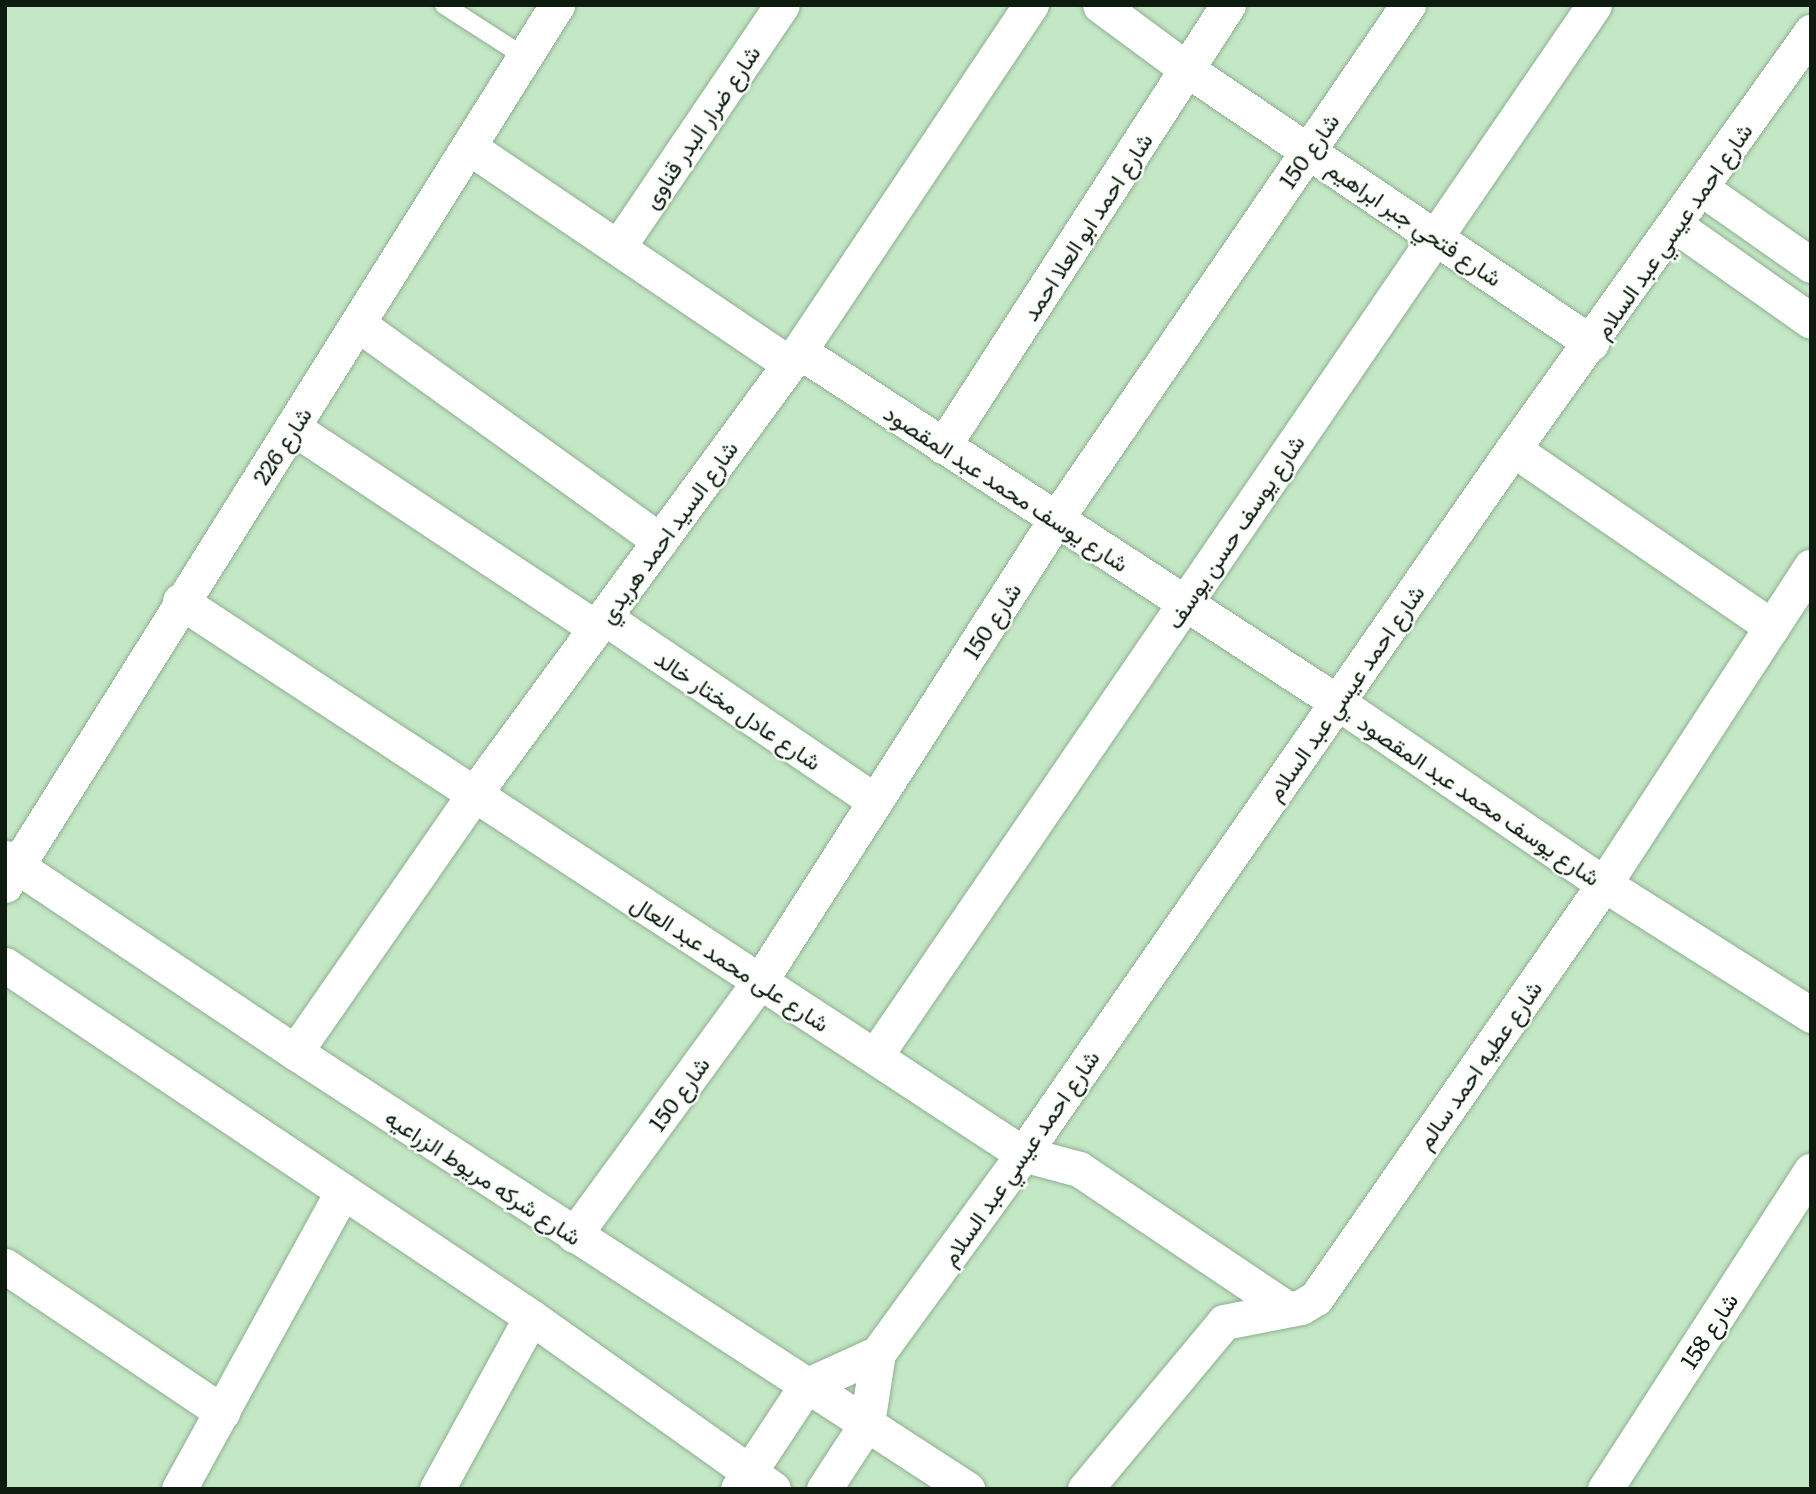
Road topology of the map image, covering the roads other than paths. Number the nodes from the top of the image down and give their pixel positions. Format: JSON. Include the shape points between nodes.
{"nodes":[{"id":1,"x":444,"y":5,"type":"edge"},
{"id":2,"x":557,"y":5,"type":"edge"},
{"id":3,"x":782,"y":5,"type":"edge"},
{"id":4,"x":1031,"y":5,"type":"edge"},
{"id":5,"x":1100,"y":5,"type":"edge"},
{"id":6,"x":1228,"y":5,"type":"edge"},
{"id":7,"x":1408,"y":5,"type":"edge"},
{"id":8,"x":1594,"y":5,"type":"edge"},
{"id":9,"x":1811,"y":32,"type":"edge"},
{"id":10,"x":525,"y":57,"type":"junction"},
{"id":11,"x":1188,"y":70,"type":"junction"},
{"id":12,"x":469,"y":147,"type":"junction"},
{"id":13,"x":1308,"y":150,"type":"junction"},
{"id":14,"x":1701,"y":188,"type":"junction"},
{"id":15,"x":1675,"y":225,"type":"junction"},
{"id":16,"x":1437,"y":235,"type":"junction"},
{"id":17,"x":618,"y":247,"type":"junction"},
{"id":18,"x":1811,"y":265,"type":"edge"},
{"id":19,"x":1809,"y":317,"type":"edge"},
{"id":20,"x":358,"y":324,"type":"junction"},
{"id":21,"x":1591,"y":343,"type":"junction"},
{"id":22,"x":794,"y":357,"type":"junction"},
{"id":23,"x":292,"y":427,"type":"junction"},
{"id":24,"x":943,"y":446,"type":"junction"},
{"id":25,"x":1513,"y":449,"type":"junction"},
{"id":26,"x":1056,"y":519,"type":"junction"},
{"id":27,"x":660,"y":541,"type":"junction"},
{"id":28,"x":1811,"y":567,"type":"edge"},
{"id":29,"x":180,"y":601,"type":"junction"},
{"id":30,"x":1185,"y":603,"type":"junction"},
{"id":31,"x":600,"y":623,"type":"junction"},
{"id":32,"x":1772,"y":627,"type":"junction"},
{"id":33,"x":1337,"y":702,"type":"junction"},
{"id":34,"x":474,"y":794,"type":"junction"},
{"id":35,"x":875,"y":801,"type":"junction"},
{"id":36,"x":9,"y":869,"type":"edge"},
{"id":37,"x":1604,"y":884,"type":"junction"},
{"id":38,"x":5,"y":965,"type":"edge"},
{"id":39,"x":760,"y":981,"type":"junction"},
{"id":40,"x":1811,"y":1015,"type":"edge"},
{"id":41,"x":295,"y":1052,"type":"junction"},
{"id":42,"x":874,"y":1056,"type":"junction"},
{"id":43,"x":1023,"y":1154,"type":"junction"},
{"id":44,"x":1811,"y":1171,"type":"edge"},
{"id":45,"x":343,"y":1191,"type":"junction"},
{"id":46,"x":574,"y":1235,"type":"junction"},
{"id":47,"x":5,"y":1266,"type":"edge"},
{"id":48,"x":1287,"y":1309,"type":"junction"},
{"id":49,"x":531,"y":1317,"type":"junction"},
{"id":50,"x":878,"y":1353,"type":"junction"},
{"id":51,"x":806,"y":1385,"type":"junction"},
{"id":52,"x":222,"y":1412,"type":"junction"},
{"id":53,"x":867,"y":1423,"type":"junction"},
{"id":54,"x":753,"y":1483,"type":"edge"},
{"id":55,"x":179,"y":1489,"type":"edge"},
{"id":56,"x":438,"y":1489,"type":"edge"},
{"id":57,"x":824,"y":1489,"type":"edge"},
{"id":58,"x":967,"y":1489,"type":"edge"},
{"id":59,"x":1085,"y":1489,"type":"edge"},
{"id":60,"x":1605,"y":1489,"type":"edge"}],
"edges":[{"from":1,"to":10,"type":"lane"},
{"from":2,"to":10,"type":"street","name":"شارع 226"},
{"from":3,"to":17,"type":"street","name":"شارع ضرار البدر قناوى"},
{"from":4,"to":22,"type":"street","name":"شارع السيد احمد هريدي"},
{"from":5,"to":11,"type":"street","name":"شارع فتحي جبر ابراهيم"},
{"from":6,"to":11,"type":"street","name":"شارع احمد ابو العلا احمد"},
{"from":7,"to":13,"type":"street","name":"شارع 150"},
{"from":8,"to":16,"type":"street","name":"شارع يوسف حسن يوسف"},
{"from":9,"to":14,"type":"street","name":"شارع احمد عيسي عبد السلام"},
{"from":10,"to":12,"type":"street","name":"شارع 226"},
{"from":11,"to":13,"type":"street","name":"شارع فتحي جبر ابراهيم"},
{"from":11,"to":24,"type":"street","name":"شارع احمد ابو العلا احمد"},
{"from":12,"to":17,"type":"street","name":"شارع يوسف محمد عبد المقصود"},
{"from":12,"to":20,"type":"street","name":"شارع 226"},
{"from":13,"to":16,"type":"street","name":"شارع فتحي جبر ابراهيم"},
{"from":13,"to":26,"type":"street","name":"شارع 150"},
{"from":14,"to":15,"type":"street","name":"شارع احمد عيسي عبد السلام"},
{"from":14,"to":18,"type":"street"},
{"from":15,"to":19,"type":"street"},
{"from":15,"to":21,"type":"street","name":"شارع احمد عيسي عبد السلام"},
{"from":16,"to":21,"type":"street","name":"شارع فتحي جبر ابراهيم"},
{"from":16,"to":30,"type":"street","name":"شارع يوسف حسن يوسف"},
{"from":17,"to":22,"type":"street","name":"شارع يوسف محمد عبد المقصود"},
{"from":20,"to":23,"type":"street","name":"شارع 226"},
{"from":20,"to":27,"type":"street"},
{"from":21,"to":25,"type":"street","name":"شارع احمد عيسي عبد السلام"},
{"from":22,"to":24,"type":"street","name":"شارع يوسف محمد عبد المقصود"},
{"from":22,"to":27,"type":"street","name":"شارع السيد احمد هريدي"},
{"from":23,"to":29,"type":"street","name":"شارع 226"},
{"from":23,"to":31,"type":"street","name":"شارع عادل مختار خالد"},
{"from":24,"to":26,"type":"street","name":"شارع يوسف محمد عبد المقصود"},
{"from":25,"to":32,"type":"street"},
{"from":25,"to":33,"type":"street","name":"شارع احمد عيسي عبد السلام"},
{"from":26,"to":30,"type":"street","name":"شارع يوسف محمد عبد المقصود"},
{"from":26,"to":35,"type":"street","name":"شارع 150"},
{"from":27,"to":31,"type":"street","name":"شارع السيد احمد هريدي"},
{"from":28,"to":32,"type":"street","name":"شارع عطيه احمد سالم"},
{"from":29,"to":34,"type":"street","name":"شارع على محمد عبد العال"},
{"from":29,"to":36,"type":"street","name":"شارع 226"},
{"from":30,"to":33,"type":"street","name":"شارع يوسف محمد عبد المقصود"},
{"from":30,"to":42,"type":"street","name":"شارع يوسف حسن يوسف"},
{"from":31,"to":34,"type":"street","name":"شارع السيد احمد هريدي"},
{"from":31,"to":35,"type":"street","name":"شارع عادل مختار خالد"},
{"from":32,"to":37,"type":"street","name":"شارع عطيه احمد سالم"},
{"from":33,"to":37,"type":"street","name":"شارع يوسف محمد عبد المقصود"},
{"from":33,"to":43,"type":"street","name":"شارع احمد عيسي عبد السلام"},
{"from":34,"to":39,"type":"street","name":"شارع على محمد عبد العال"},
{"from":34,"to":41,"type":"street","name":"شارع السيد احمد هريدي"},
{"from":35,"to":39,"type":"street","name":"شارع 150"},
{"from":36,"to":41,"type":"street","name":"شارع شركه مريوط الزراعيه"},
{"from":37,"to":40,"type":"street","name":"شارع يوسف محمد عبد المقصود"},
{"from":37,"to":48,"type":"street","name":"شارع عطيه احمد سالم","via":[[1316,1297],[1301,1307]]},
{"from":38,"to":45,"type":"street"},
{"from":39,"to":42,"type":"street","name":"شارع على محمد عبد العال"},
{"from":39,"to":46,"type":"street","name":"شارع 150"},
{"from":41,"to":46,"type":"street","name":"شارع شركه مريوط الزراعيه"},
{"from":42,"to":43,"type":"street","name":"شارع على محمد عبد العال"},
{"from":43,"to":48,"type":"street","name":"شارع على محمد عبد العال","via":[[1079,1169]]},
{"from":43,"to":50,"type":"street","name":"شارع احمد عيسي عبد السلام"},
{"from":44,"to":60,"type":"street","name":"شارع 158"},
{"from":45,"to":49,"type":"street"},
{"from":45,"to":52,"type":"street"},
{"from":46,"to":51,"type":"street","name":"شارع شركه مريوط الزراعيه"},
{"from":47,"to":52,"type":"street"},
{"from":48,"to":59,"type":"street","name":"شارع عطيه احمد سالم","via":[[1236,1317],[1214,1330]]},
{"from":49,"to":54,"type":"street"},
{"from":49,"to":56,"type":"street"},
{"from":50,"to":51,"type":"street"},
{"from":50,"to":53,"type":"street"},
{"from":51,"to":53,"type":"street","name":"شارع شركه مريوط الزراعيه"},
{"from":51,"to":54,"type":"street"},
{"from":52,"to":55,"type":"street"},
{"from":53,"to":57,"type":"street"},
{"from":53,"to":58,"type":"street","name":"شارع شركه مريوط الزراعيه"}]}
